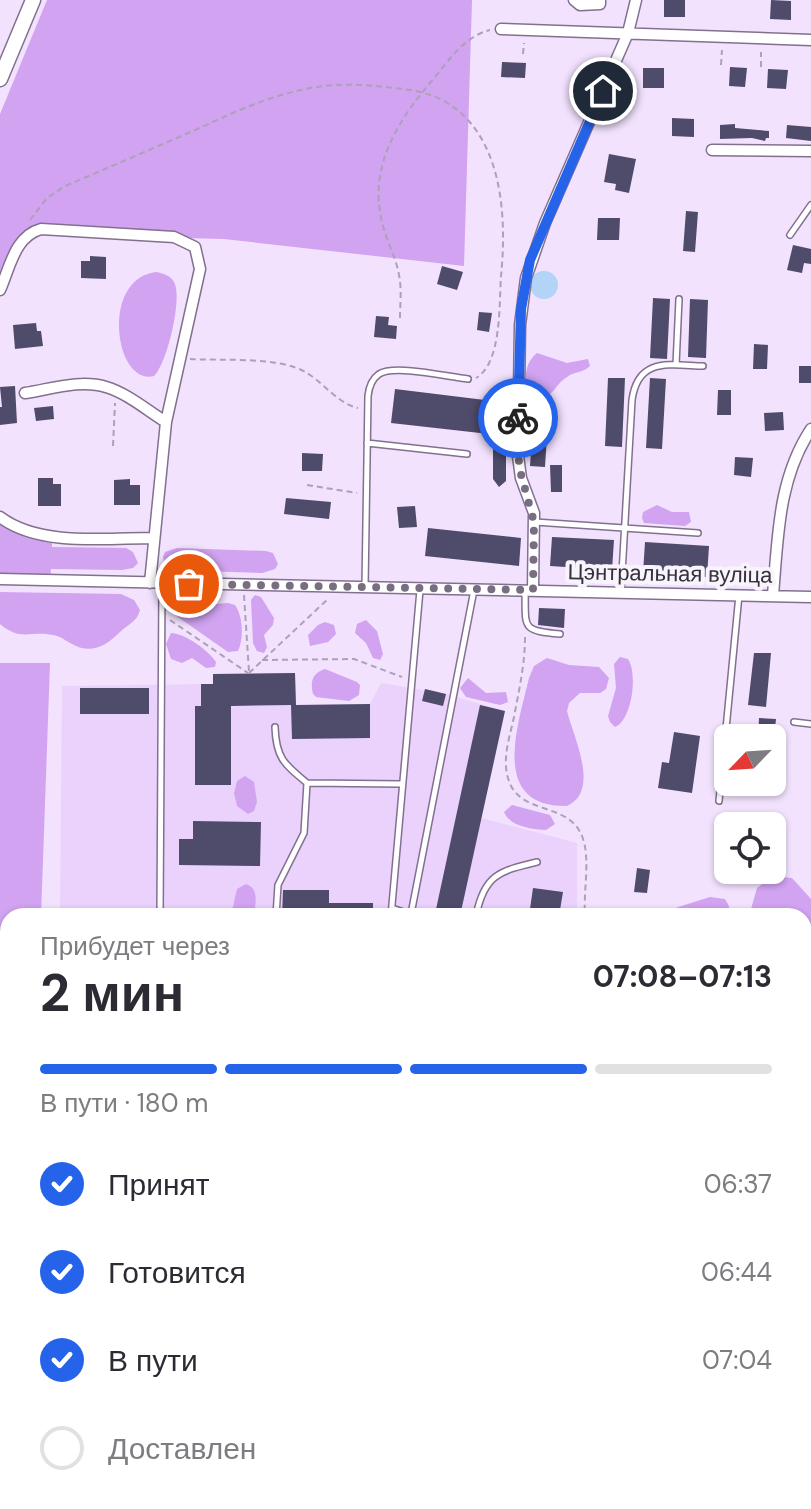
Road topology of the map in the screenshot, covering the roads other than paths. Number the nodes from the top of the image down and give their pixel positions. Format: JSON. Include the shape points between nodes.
{"nodes":[{"id":1,"x":33,"y":0,"type":"edge"},
{"id":2,"x":574,"y":0,"type":"edge"},
{"id":3,"x":600,"y":0,"type":"edge"},
{"id":4,"x":636,"y":0,"type":"edge"},
{"id":5,"x":501,"y":29,"type":"road end"},
{"id":6,"x":628,"y":33,"type":"junction"},
{"id":7,"x":811,"y":40,"type":"edge"},
{"id":8,"x":0,"y":79,"type":"edge"},
{"id":9,"x":712,"y":150,"type":"dead end"},
{"id":10,"x":811,"y":151,"type":"edge"},
{"id":11,"x":811,"y":205,"type":"edge"},
{"id":12,"x":790,"y":235,"type":"dead end"},
{"id":13,"x":0,"y":290,"type":"edge"},
{"id":14,"x":679,"y":299,"type":"dead end"},
{"id":15,"x":676,"y":365,"type":"junction"},
{"id":16,"x":703,"y":366,"type":"dead end"},
{"id":17,"x":468,"y":379,"type":"road end"},
{"id":18,"x":25,"y":393,"type":"dead end"},
{"id":19,"x":166,"y":422,"type":"junction"},
{"id":20,"x":811,"y":429,"type":"edge"},
{"id":21,"x":367,"y":443,"type":"junction"},
{"id":22,"x":467,"y":454,"type":"dead end"},
{"id":23,"x":0,"y":517,"type":"edge"},
{"id":24,"x":534,"y":522,"type":"junction"},
{"id":25,"x":624,"y":528,"type":"junction"},
{"id":26,"x":698,"y":533,"type":"dead end"},
{"id":27,"x":154,"y":538,"type":"junction"},
{"id":28,"x":0,"y":579,"type":"edge"},
{"id":29,"x":156,"y":583,"type":"junction"},
{"id":30,"x":365,"y":587,"type":"junction"},
{"id":31,"x":420,"y":588,"type":"junction"},
{"id":32,"x":474,"y":589,"type":"junction"},
{"id":33,"x":529,"y":590,"type":"junction"},
{"id":34,"x":621,"y":591,"type":"junction"},
{"id":35,"x":739,"y":593,"type":"junction"},
{"id":36,"x":773,"y":595,"type":"junction"},
{"id":37,"x":811,"y":597,"type":"edge"},
{"id":38,"x":560,"y":634,"type":"dead end"},
{"id":39,"x":794,"y":722,"type":"dead end"},
{"id":40,"x":811,"y":724,"type":"edge"},
{"id":41,"x":275,"y":727,"type":"dead end"},
{"id":42,"x":307,"y":783,"type":"junction"},
{"id":43,"x":401,"y":784,"type":"junction"},
{"id":44,"x":719,"y":801,"type":"dead end"},
{"id":45,"x":537,"y":862,"type":"dead end"},
{"id":46,"x":160,"y":908,"type":"edge"},
{"id":47,"x":277,"y":908,"type":"edge"},
{"id":48,"x":392,"y":908,"type":"edge"},
{"id":49,"x":414,"y":908,"type":"edge"},
{"id":50,"x":477,"y":908,"type":"edge"}],
"edges":[{"from":1,"to":8,"type":"main road"},
{"from":2,"to":3,"type":"street","via":[[580,5]]},
{"from":4,"to":6,"type":"street"},
{"from":5,"to":6,"type":"street"},
{"from":6,"to":7,"type":"street"},
{"from":6,"to":24,"type":"street","via":[[526,278],[518,456]]},
{"from":9,"to":10,"type":"street"},
{"from":11,"to":12,"type":"lane"},
{"from":13,"to":19,"type":"street","via":[[19,243],[41,229],[182,239],[195,247],[200,262]]},
{"from":14,"to":15,"type":"lane"},
{"from":15,"to":16,"type":"lane"},
{"from":15,"to":25,"type":"lane","via":[[650,368],[633,389]]},
{"from":17,"to":21,"type":"lane","via":[[386,371],[369,388]]},
{"from":18,"to":19,"type":"street","via":[[85,384],[115,390]]},
{"from":19,"to":27,"type":"street"},
{"from":20,"to":36,"type":"street","via":[[784,489]]},
{"from":21,"to":22,"type":"lane"},
{"from":21,"to":30,"type":"lane"},
{"from":23,"to":27,"type":"street","via":[[40,535]]},
{"from":24,"to":25,"type":"lane"},
{"from":24,"to":33,"type":"street"},
{"from":25,"to":26,"type":"lane"},
{"from":25,"to":34,"type":"lane"},
{"from":27,"to":29,"type":"street"},
{"from":28,"to":29,"type":"street","name":"Цэнтральная вуліца"},
{"from":29,"to":30,"type":"street","name":"Цэнтральная вуліца"},
{"from":29,"to":46,"type":"lane","via":[[162,615]]},
{"from":30,"to":31,"type":"street","name":"Цэнтральная вуліца"},
{"from":31,"to":32,"type":"street","name":"Цэнтральная вуліца"},
{"from":31,"to":43,"type":"lane"},
{"from":32,"to":33,"type":"street","name":"Цэнтральная вуліца"},
{"from":32,"to":49,"type":"lane"},
{"from":33,"to":34,"type":"street","name":"Цэнтральная вуліца"},
{"from":33,"to":38,"type":"lane","via":[[528,627]]},
{"from":34,"to":35,"type":"street","name":"Цэнтральная вуліца"},
{"from":35,"to":36,"type":"street","name":"Цэнтральная вуліца"},
{"from":35,"to":44,"type":"lane"},
{"from":36,"to":37,"type":"street","name":"Цэнтральная вуліца"},
{"from":39,"to":40,"type":"lane"},
{"from":41,"to":42,"type":"lane","via":[[282,760]]},
{"from":42,"to":43,"type":"lane"},
{"from":42,"to":47,"type":"lane","via":[[304,833],[278,885]]},
{"from":43,"to":48,"type":"lane"},
{"from":45,"to":50,"type":"lane","via":[[488,881]]}]}
